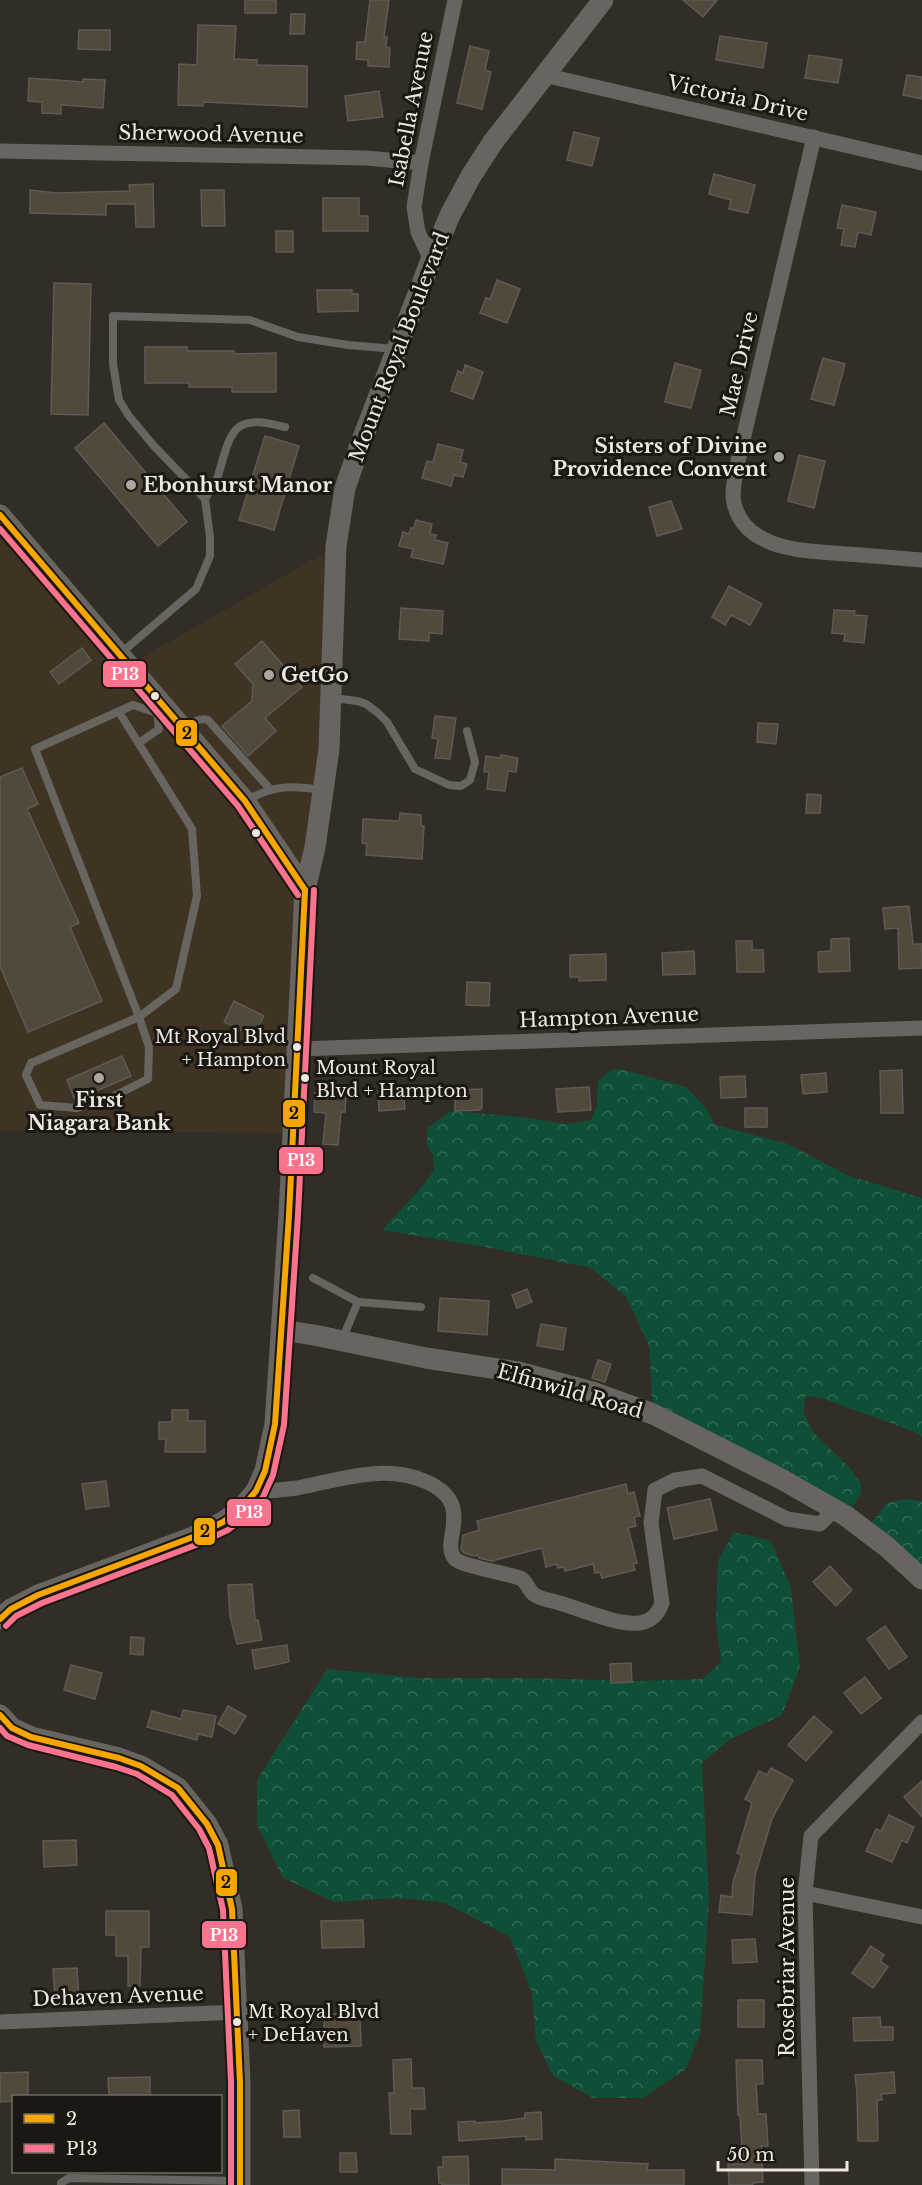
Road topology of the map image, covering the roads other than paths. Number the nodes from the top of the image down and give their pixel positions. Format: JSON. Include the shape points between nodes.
{"nodes":[{"id":1,"x":455,"y":0,"type":"edge"},
{"id":2,"x":603,"y":0,"type":"edge"},
{"id":3,"x":544,"y":75,"type":"junction"},
{"id":4,"x":814,"y":138,"type":"junction"},
{"id":5,"x":0,"y":151,"type":"edge"},
{"id":6,"x":421,"y":163,"type":"junction"},
{"id":7,"x":922,"y":163,"type":"edge"},
{"id":8,"x":431,"y":260,"type":"junction"},
{"id":9,"x":396,"y":349,"type":"junction"},
{"id":10,"x":285,"y":427,"type":"dead end"},
{"id":11,"x":205,"y":499,"type":"junction"},
{"id":12,"x":1,"y":518,"type":"edge"},
{"id":13,"x":922,"y":560,"type":"edge"},
{"id":14,"x":120,"y":654,"type":"junction"},
{"id":15,"x":331,"y":698,"type":"junction"},
{"id":16,"x":160,"y":709,"type":"junction"},
{"id":17,"x":119,"y":712,"type":"junction"},
{"id":18,"x":184,"y":729,"type":"junction"},
{"id":19,"x":467,"y":731,"type":"dead end"},
{"id":20,"x":139,"y":744,"type":"junction"},
{"id":21,"x":270,"y":789,"type":"junction"},
{"id":22,"x":324,"y":790,"type":"junction"},
{"id":23,"x":244,"y":801,"type":"junction"},
{"id":24,"x":305,"y":890,"type":"junction"},
{"id":25,"x":139,"y":1017,"type":"junction"},
{"id":26,"x":922,"y":1028,"type":"edge"},
{"id":27,"x":298,"y":1049,"type":"junction"},
{"id":28,"x":313,"y":1278,"type":"dead end"},
{"id":29,"x":358,"y":1302,"type":"junction"},
{"id":30,"x":421,"y":1307,"type":"dead end"},
{"id":31,"x":282,"y":1330,"type":"junction"},
{"id":32,"x":342,"y":1341,"type":"junction"},
{"id":33,"x":256,"y":1491,"type":"junction"},
{"id":34,"x":835,"y":1509,"type":"junction"},
{"id":35,"x":922,"y":1579,"type":"edge"},
{"id":36,"x":0,"y":1619,"type":"edge"},
{"id":37,"x":0,"y":1715,"type":"edge"},
{"id":38,"x":922,"y":1722,"type":"edge"},
{"id":39,"x":805,"y":1893,"type":"junction"},
{"id":40,"x":922,"y":1917,"type":"edge"},
{"id":41,"x":237,"y":2012,"type":"junction"},
{"id":42,"x":0,"y":2022,"type":"edge"},
{"id":43,"x":240,"y":2183,"type":"edge"},
{"id":44,"x":61,"y":2185,"type":"edge"},
{"id":45,"x":812,"y":2185,"type":"edge"}],
"edges":[{"from":1,"to":6,"type":"street","name":"Isabella Avenue"},
{"from":2,"to":3,"type":"main road","name":"Mount Royal Boulevard"},
{"from":3,"to":4,"type":"street","name":"Victoria Drive"},
{"from":3,"to":8,"type":"main road","name":"Mount Royal Boulevard","via":[[471,176]]},
{"from":4,"to":7,"type":"street","name":"Victoria Drive"},
{"from":4,"to":13,"type":"street","name":"Mae Drive","via":[[738,461],[734,502],[747,527],[782,546]]},
{"from":5,"to":6,"type":"street","name":"Sherwood Avenue","via":[[366,158]]},
{"from":6,"to":8,"type":"street","name":"Isabella Avenue","via":[[414,207],[418,232]]},
{"from":8,"to":9,"type":"main road","name":"Mount Royal Boulevard"},
{"from":9,"to":11,"type":"lane","via":[[298,337],[250,320],[113,316],[113,364],[119,400],[154,446]]},
{"from":9,"to":15,"type":"main road","name":"Mount Royal Boulevard","via":[[358,448],[340,512]]},
{"from":10,"to":11,"type":"lane","via":[[265,422],[238,428]]},
{"from":11,"to":14,"type":"lane","via":[[210,556],[201,580],[186,599]]},
{"from":12,"to":14,"type":"main road"},
{"from":14,"to":16,"type":"main road"},
{"from":15,"to":19,"type":"lane","via":[[366,704],[387,722],[415,769],[449,785],[461,786],[470,780],[475,762]]},
{"from":15,"to":22,"type":"main road","name":"Mount Royal Boulevard"},
{"from":16,"to":17,"type":"lane","via":[[133,705]]},
{"from":16,"to":18,"type":"main road"},
{"from":16,"to":20,"type":"lane","via":[[159,729]]},
{"from":17,"to":20,"type":"lane"},
{"from":17,"to":25,"type":"lane","via":[[35,749]]},
{"from":18,"to":21,"type":"lane","via":[[198,720],[208,720]]},
{"from":18,"to":23,"type":"main road"},
{"from":20,"to":25,"type":"lane","via":[[192,829],[197,896],[176,989]]},
{"from":21,"to":22,"type":"lane"},
{"from":21,"to":23,"type":"lane"},
{"from":22,"to":24,"type":"main road","name":"Mount Royal Boulevard"},
{"from":23,"to":24,"type":"main road"},
{"from":24,"to":27,"type":"main road","name":"Mount Royal Boulevard"},
{"from":25,"to":25,"type":"lane","via":[[31,1063],[26,1075],[40,1105],[77,1108],[110,1098],[148,1079],[149,1047]]},
{"from":26,"to":27,"type":"street","name":"Hampton Avenue"},
{"from":27,"to":31,"type":"main road","name":"Mount Royal Boulevard"},
{"from":28,"to":29,"type":"lane"},
{"from":29,"to":30,"type":"lane"},
{"from":29,"to":32,"type":"lane"},
{"from":31,"to":32,"type":"main road","name":"Elfinwild Road"},
{"from":31,"to":33,"type":"main road","name":"Mount Royal Boulevard","via":[[275,1424],[265,1471]]},
{"from":32,"to":34,"type":"main road","name":"Elfinwild Road","via":[[518,1372],[592,1392],[653,1414]]},
{"from":33,"to":34,"type":"street","via":[[290,1489],[362,1474],[398,1475],[427,1482],[449,1497],[455,1527],[451,1551],[456,1559],[524,1580],[534,1595],[623,1623],[644,1622],[658,1614],[662,1603],[651,1523],[655,1490],[675,1480],[702,1476],[787,1519],[820,1524]]},
{"from":33,"to":36,"type":"main road","name":"Mount Royal Boulevard","via":[[223,1522],[38,1595]]},
{"from":34,"to":35,"type":"main road","name":"Elfinwild Road","via":[[857,1522]]},
{"from":37,"to":41,"type":"main road","via":[[12,1728],[31,1737],[141,1766],[178,1788],[207,1824],[218,1845],[232,1909]]},
{"from":38,"to":39,"type":"street","name":"Rosebriar Avenue","via":[[811,1836]]},
{"from":39,"to":40,"type":"street"},
{"from":39,"to":45,"type":"street","name":"Rosebriar Avenue"},
{"from":41,"to":42,"type":"street","name":"Dehaven Avenue"},
{"from":41,"to":43,"type":"main road"},
{"from":43,"to":44,"type":"lane","via":[[69,2178]]}]}
